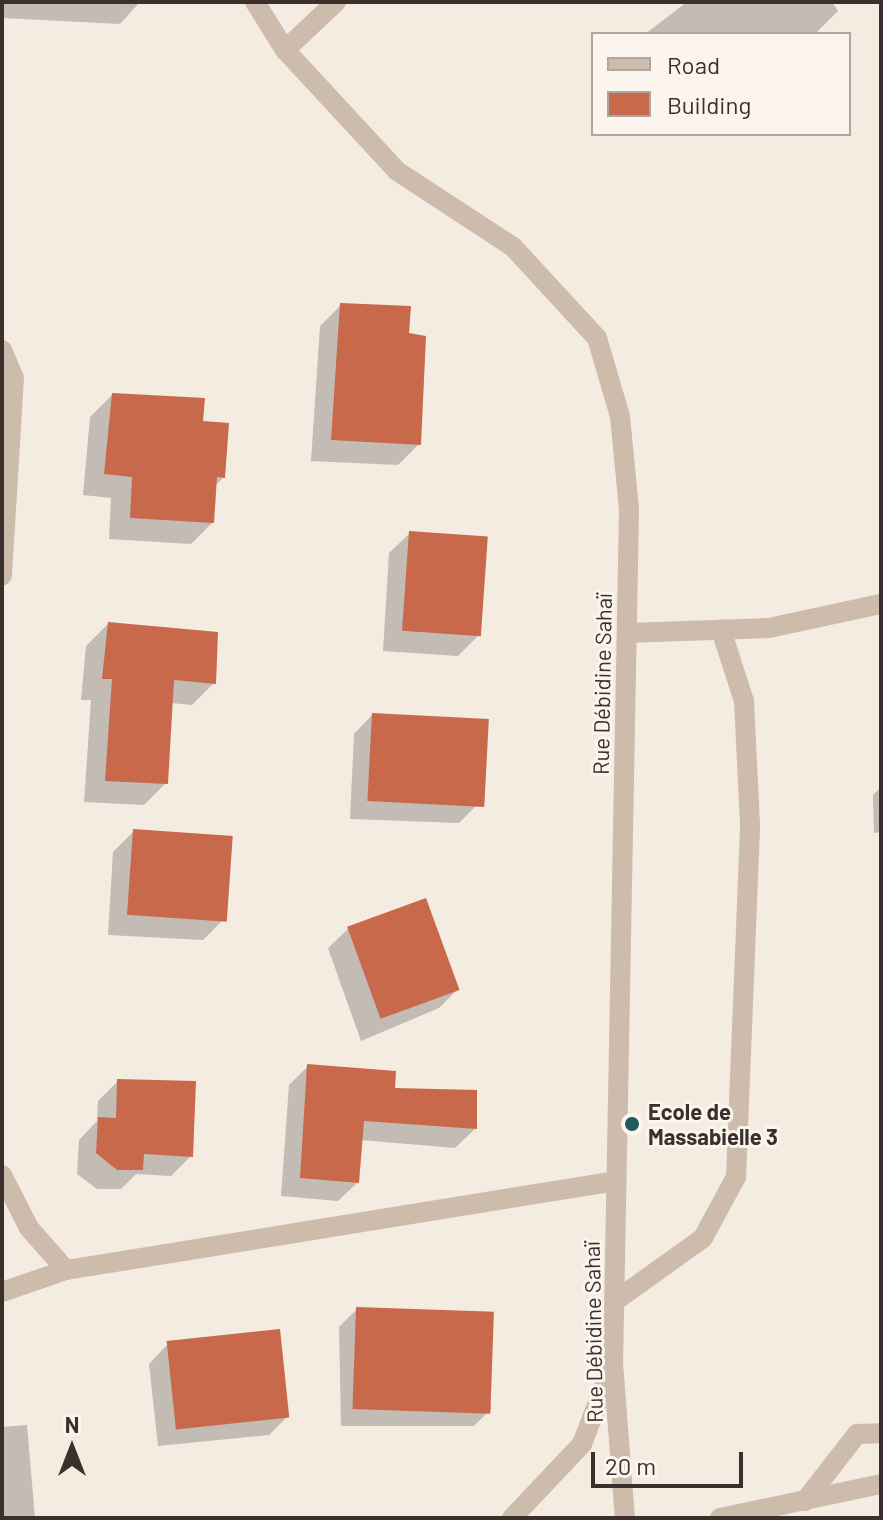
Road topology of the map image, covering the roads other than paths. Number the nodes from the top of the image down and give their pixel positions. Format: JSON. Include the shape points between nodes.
{"nodes":[{"id":1,"x":255,"y":2,"type":"edge"},
{"id":2,"x":336,"y":2,"type":"edge"},
{"id":3,"x":285,"y":50,"type":"junction"},
{"id":4,"x":2,"y":350,"type":"edge"},
{"id":5,"x":2,"y":576,"type":"edge"},
{"id":6,"x":881,"y":604,"type":"edge"},
{"id":7,"x":721,"y":630,"type":"junction"},
{"id":8,"x":627,"y":633,"type":"junction"},
{"id":9,"x":2,"y":1175,"type":"edge"},
{"id":10,"x":616,"y":1181,"type":"junction"},
{"id":11,"x":66,"y":1270,"type":"junction"},
{"id":12,"x":2,"y":1292,"type":"edge"},
{"id":13,"x":615,"y":1301,"type":"junction"},
{"id":14,"x":613,"y":1363,"type":"junction"},
{"id":15,"x":881,"y":1433,"type":"edge"},
{"id":16,"x":881,"y":1484,"type":"edge"},
{"id":17,"x":805,"y":1501,"type":"junction"},
{"id":18,"x":777,"y":1512,"type":"edge"},
{"id":19,"x":512,"y":1518,"type":"edge"},
{"id":20,"x":625,"y":1518,"type":"edge"},
{"id":21,"x":720,"y":1518,"type":"edge"}],
"edges":[{"from":1,"to":3,"type":"street","name":"Rue Débidine Sahaï"},
{"from":2,"to":3,"type":"street"},
{"from":3,"to":8,"type":"street","name":"Rue Débidine Sahaï","via":[[397,171],[513,247],[597,338],[622,432],[629,510]]},
{"from":4,"to":5,"type":"street","via":[[14,378]]},
{"from":6,"to":7,"type":"street","via":[[769,628]]},
{"from":7,"to":8,"type":"street"},
{"from":7,"to":13,"type":"street","via":[[744,701],[750,824],[736,1177],[703,1238]]},
{"from":8,"to":10,"type":"street","name":"Rue Débidine Sahaï"},
{"from":9,"to":11,"type":"street","via":[[29,1228]]},
{"from":10,"to":11,"type":"street"},
{"from":10,"to":13,"type":"street","name":"Rue Débidine Sahaï"},
{"from":11,"to":12,"type":"street"},
{"from":13,"to":14,"type":"street","name":"Rue Débidine Sahaï"},
{"from":14,"to":19,"type":"street","via":[[582,1444]]},
{"from":14,"to":20,"type":"street","name":"Rue Débidine Sahaï"},
{"from":15,"to":17,"type":"street","via":[[857,1434]]},
{"from":16,"to":17,"type":"street"},
{"from":17,"to":18,"type":"street"},
{"from":18,"to":21,"type":"street"}]}
